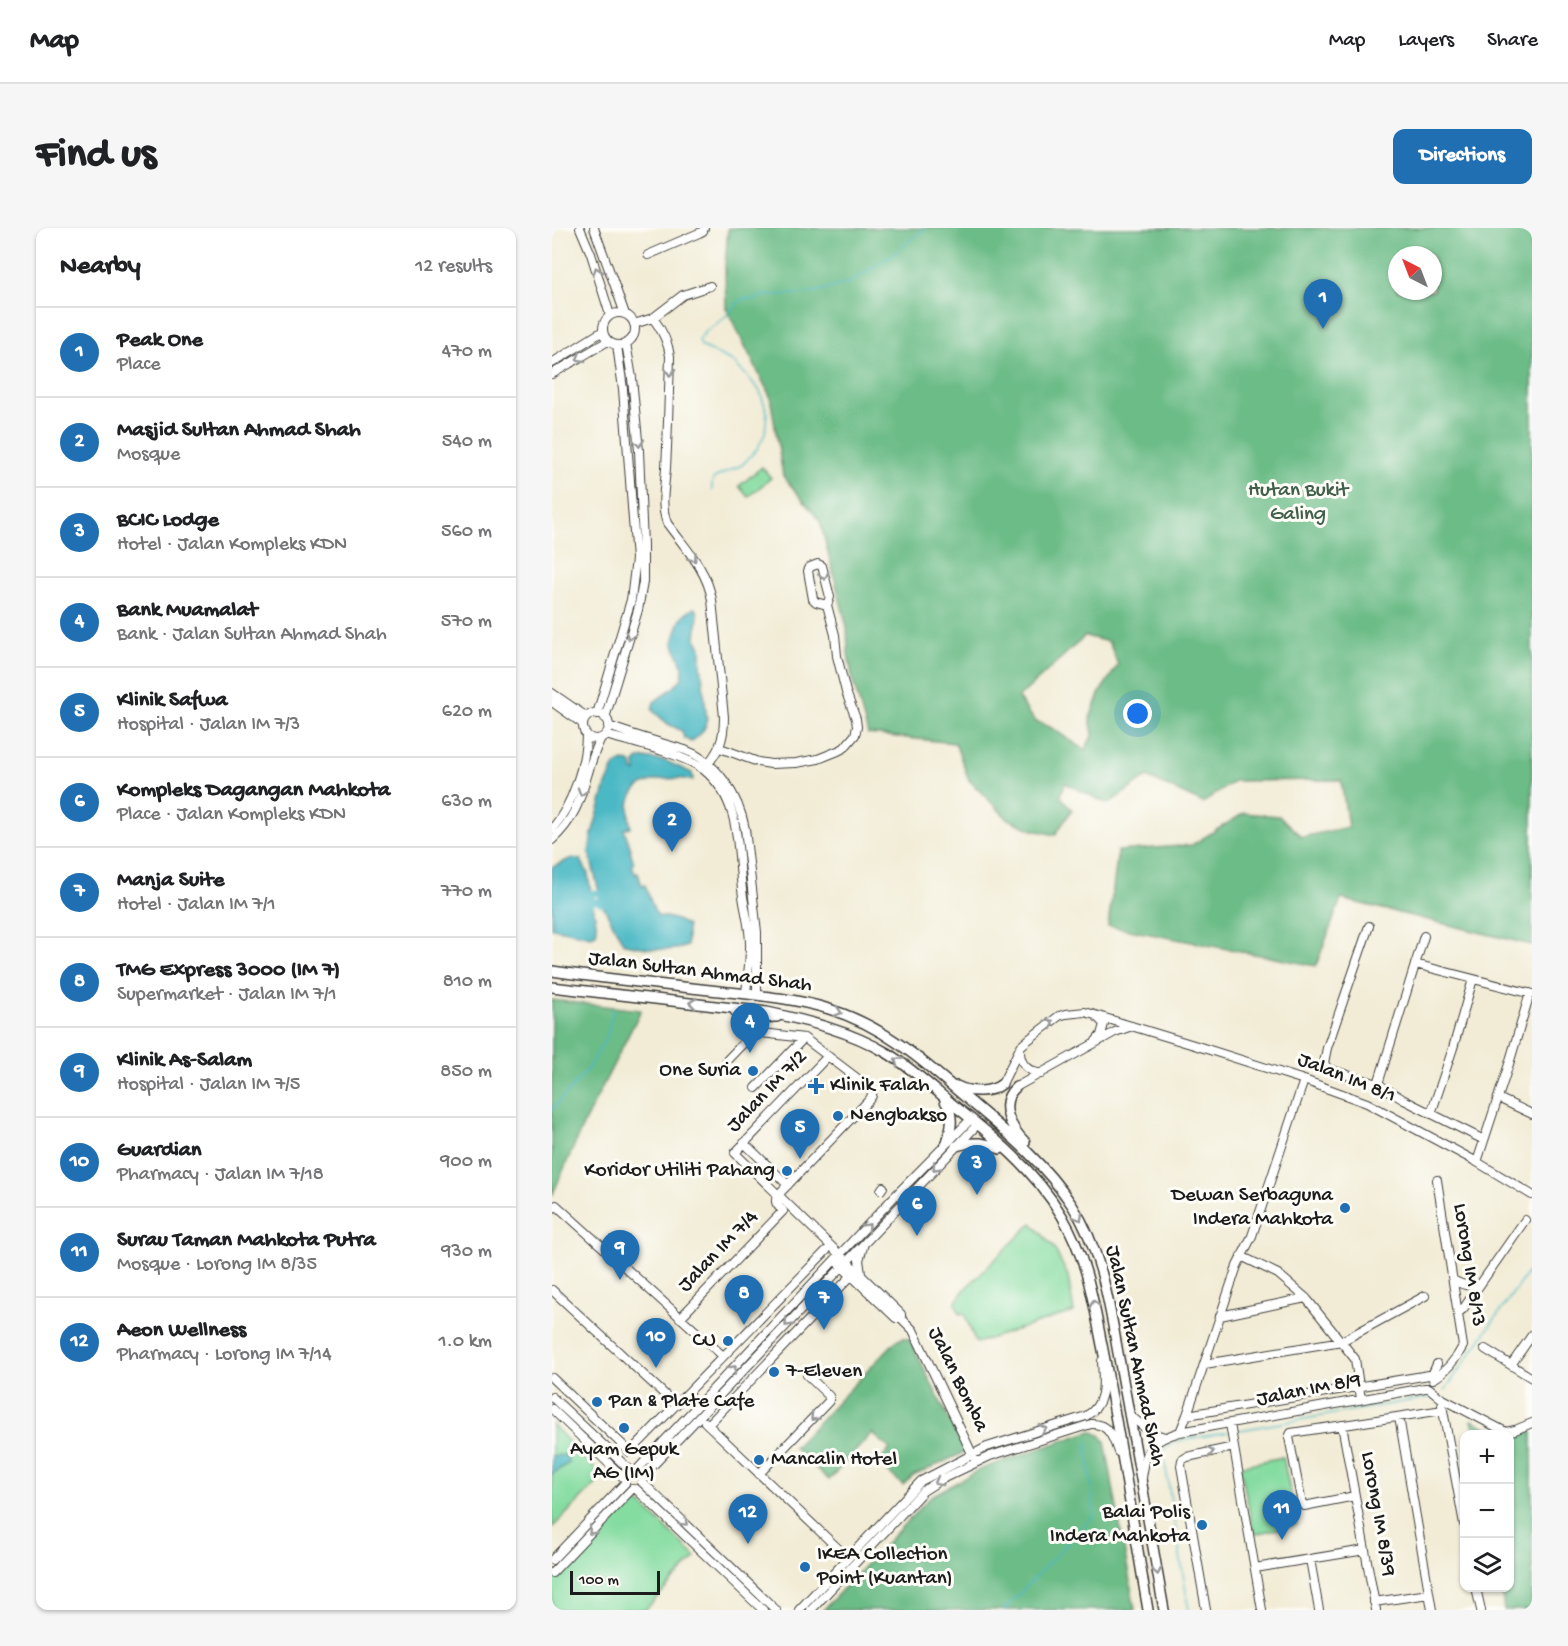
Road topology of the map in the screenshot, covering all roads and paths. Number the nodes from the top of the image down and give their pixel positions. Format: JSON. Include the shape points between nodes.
{"nodes":[{"id":1,"x":580,"y":228,"type":"edge"},
{"id":2,"x":594,"y":228,"type":"edge"},
{"id":3,"x":704,"y":228,"type":"edge"},
{"id":4,"x":648,"y":255,"type":"dead end"},
{"id":5,"x":710,"y":286,"type":"dead end"},
{"id":6,"x":625,"y":314,"type":"junction"},
{"id":7,"x":610,"y":315,"type":"junction"},
{"id":8,"x":653,"y":318,"type":"junction"},
{"id":9,"x":634,"y":324,"type":"junction"},
{"id":10,"x":603,"y":331,"type":"junction"},
{"id":11,"x":609,"y":341,"type":"junction"},
{"id":12,"x":626,"y":343,"type":"junction"},
{"id":13,"x":617,"y":345,"type":"junction"},
{"id":14,"x":552,"y":363,"type":"edge"},
{"id":15,"x":552,"y":374,"type":"edge"},
{"id":16,"x":827,"y":605,"type":"junction"},
{"id":17,"x":552,"y":693,"type":"edge"},
{"id":18,"x":552,"y":702,"type":"edge"},
{"id":19,"x":597,"y":714,"type":"junction"},
{"id":20,"x":585,"y":720,"type":"junction"},
{"id":21,"x":607,"y":722,"type":"junction"},
{"id":22,"x":586,"y":734,"type":"junction"},
{"id":23,"x":603,"y":737,"type":"junction"},
{"id":24,"x":720,"y":748,"type":"junction"},
{"id":25,"x":706,"y":767,"type":"junction"},
{"id":26,"x":552,"y":829,"type":"edge"},
{"id":27,"x":552,"y":840,"type":"edge"},
{"id":28,"x":1369,"y":926,"type":"dead end"},
{"id":29,"x":1424,"y":936,"type":"dead end"},
{"id":30,"x":754,"y":947,"type":"junction"},
{"id":31,"x":1415,"y":964,"type":"junction"},
{"id":32,"x":552,"y":971,"type":"edge"},
{"id":33,"x":1473,"y":979,"type":"junction"},
{"id":34,"x":552,"y":987,"type":"edge"},
{"id":35,"x":746,"y":994,"type":"junction"},
{"id":36,"x":1531,"y":994,"type":"edge"},
{"id":37,"x":757,"y":995,"type":"junction"},
{"id":38,"x":716,"y":1006,"type":"junction"},
{"id":39,"x":1093,"y":1014,"type":"junction"},
{"id":40,"x":800,"y":1019,"type":"junction"},
{"id":41,"x":1134,"y":1026,"type":"junction"},
{"id":42,"x":754,"y":1032,"type":"junction"},
{"id":43,"x":804,"y":1038,"type":"junction"},
{"id":44,"x":1021,"y":1046,"type":"junction"},
{"id":45,"x":1092,"y":1046,"type":"junction"},
{"id":46,"x":828,"y":1056,"type":"junction"},
{"id":47,"x":727,"y":1060,"type":"dead end"},
{"id":48,"x":1041,"y":1074,"type":"junction"},
{"id":49,"x":942,"y":1077,"type":"junction"},
{"id":50,"x":1304,"y":1080,"type":"junction"},
{"id":51,"x":1002,"y":1084,"type":"joint"},
{"id":52,"x":1378,"y":1084,"type":"junction"},
{"id":53,"x":1016,"y":1087,"type":"joint"},
{"id":54,"x":756,"y":1088,"type":"dead end"},
{"id":55,"x":941,"y":1094,"type":"junction"},
{"id":56,"x":1498,"y":1098,"type":"junction"},
{"id":57,"x":1431,"y":1114,"type":"junction"},
{"id":58,"x":1532,"y":1114,"type":"edge"},
{"id":59,"x":974,"y":1122,"type":"junction"},
{"id":60,"x":1484,"y":1140,"type":"junction"},
{"id":61,"x":744,"y":1143,"type":"junction"},
{"id":62,"x":952,"y":1144,"type":"junction"},
{"id":63,"x":1008,"y":1152,"type":"junction"},
{"id":64,"x":735,"y":1153,"type":"joint"},
{"id":65,"x":1477,"y":1162,"type":"junction"},
{"id":66,"x":1437,"y":1180,"type":"dead end"},
{"id":67,"x":788,"y":1185,"type":"junction"},
{"id":68,"x":778,"y":1195,"type":"junction"},
{"id":69,"x":1065,"y":1195,"type":"junction"},
{"id":70,"x":1532,"y":1195,"type":"edge"},
{"id":71,"x":554,"y":1207,"type":"edge"},
{"id":72,"x":1525,"y":1220,"type":"dead end"},
{"id":73,"x":864,"y":1242,"type":"junction"},
{"id":74,"x":825,"y":1251,"type":"dead end"},
{"id":75,"x":1240,"y":1256,"type":"junction"},
{"id":76,"x":838,"y":1257,"type":"junction"},
{"id":77,"x":844,"y":1264,"type":"junction"},
{"id":78,"x":856,"y":1274,"type":"junction"},
{"id":79,"x":1453,"y":1280,"type":"junction"},
{"id":80,"x":1480,"y":1284,"type":"junction"},
{"id":81,"x":552,"y":1290,"type":"edge"},
{"id":82,"x":1425,"y":1296,"type":"dead end"},
{"id":83,"x":1306,"y":1298,"type":"junction"},
{"id":84,"x":1458,"y":1313,"type":"junction"},
{"id":85,"x":1220,"y":1316,"type":"junction"},
{"id":86,"x":680,"y":1318,"type":"junction"},
{"id":87,"x":1532,"y":1335,"type":"edge"},
{"id":88,"x":1101,"y":1338,"type":"junction"},
{"id":89,"x":1342,"y":1341,"type":"junction"},
{"id":90,"x":1485,"y":1349,"type":"dead end"},
{"id":91,"x":723,"y":1356,"type":"junction"},
{"id":92,"x":1204,"y":1364,"type":"junction"},
{"id":93,"x":1437,"y":1364,"type":"dead end"},
{"id":94,"x":1511,"y":1365,"type":"junction"},
{"id":95,"x":1107,"y":1370,"type":"junction"},
{"id":96,"x":1121,"y":1370,"type":"junction"},
{"id":97,"x":807,"y":1375,"type":"dead end"},
{"id":98,"x":1433,"y":1376,"type":"junction"},
{"id":99,"x":552,"y":1378,"type":"edge"},
{"id":100,"x":1532,"y":1378,"type":"edge"},
{"id":101,"x":1360,"y":1387,"type":"junction"},
{"id":102,"x":1429,"y":1388,"type":"junction"},
{"id":103,"x":567,"y":1392,"type":"junction"},
{"id":104,"x":552,"y":1395,"type":"edge"},
{"id":105,"x":1127,"y":1398,"type":"junction"},
{"id":106,"x":1441,"y":1398,"type":"junction"},
{"id":107,"x":1361,"y":1399,"type":"junction"},
{"id":108,"x":1113,"y":1401,"type":"junction"},
{"id":109,"x":676,"y":1405,"type":"junction"},
{"id":110,"x":552,"y":1409,"type":"edge"},
{"id":111,"x":1443,"y":1410,"type":"junction"},
{"id":112,"x":568,"y":1412,"type":"junction"},
{"id":113,"x":1129,"y":1415,"type":"junction"},
{"id":114,"x":1187,"y":1415,"type":"junction"},
{"id":115,"x":700,"y":1417,"type":"junction"},
{"id":116,"x":1399,"y":1417,"type":"junction"},
{"id":117,"x":1532,"y":1423,"type":"edge"},
{"id":118,"x":708,"y":1425,"type":"junction"},
{"id":119,"x":1342,"y":1425,"type":"junction"},
{"id":120,"x":1231,"y":1426,"type":"junction"},
{"id":121,"x":1180,"y":1432,"type":"junction"},
{"id":122,"x":1165,"y":1437,"type":"junction"},
{"id":123,"x":1234,"y":1445,"type":"junction"},
{"id":124,"x":973,"y":1454,"type":"junction"},
{"id":125,"x":976,"y":1462,"type":"junction"},
{"id":126,"x":1123,"y":1468,"type":"junction"},
{"id":127,"x":759,"y":1474,"type":"junction"},
{"id":128,"x":637,"y":1476,"type":"junction"},
{"id":129,"x":1142,"y":1483,"type":"junction"},
{"id":130,"x":629,"y":1485,"type":"junction"},
{"id":131,"x":1355,"y":1496,"type":"junction"},
{"id":132,"x":1460,"y":1502,"type":"edge"},
{"id":133,"x":1365,"y":1550,"type":"junction"},
{"id":134,"x":848,"y":1558,"type":"junction"},
{"id":135,"x":1310,"y":1559,"type":"junction"},
{"id":136,"x":552,"y":1560,"type":"edge"},
{"id":137,"x":842,"y":1565,"type":"junction"},
{"id":138,"x":1255,"y":1568,"type":"junction"},
{"id":139,"x":849,"y":1571,"type":"junction"},
{"id":140,"x":552,"y":1574,"type":"edge"},
{"id":141,"x":1477,"y":1592,"type":"edge"},
{"id":142,"x":1429,"y":1594,"type":"junction"},
{"id":143,"x":1375,"y":1606,"type":"edge"},
{"id":144,"x":763,"y":1610,"type":"edge"},
{"id":145,"x":776,"y":1610,"type":"edge"},
{"id":146,"x":799,"y":1610,"type":"edge"},
{"id":147,"x":811,"y":1610,"type":"edge"},
{"id":148,"x":1148,"y":1610,"type":"edge"},
{"id":149,"x":1164,"y":1610,"type":"edge"},
{"id":150,"x":1206,"y":1610,"type":"edge"},
{"id":151,"x":1262,"y":1610,"type":"edge"},
{"id":152,"x":1318,"y":1610,"type":"edge"},
{"id":153,"x":1432,"y":1610,"type":"edge"},
{"id":154,"x":1481,"y":1610,"type":"edge"}],
"edges":[{"from":7,"to":1,"type":"street","one_way":true},
{"from":2,"to":6,"type":"street"},
{"from":3,"to":4,"type":"street"},
{"from":5,"to":8,"type":"street","via":[[679,297]]},
{"from":6,"to":7,"type":"street"},
{"from":6,"to":9,"type":"street"},
{"from":7,"to":10,"type":"street"},
{"from":8,"to":9,"type":"street"},
{"from":8,"to":24,"type":"street","one_way":true,"via":[[665,336],[670,356],[664,515],[710,589],[724,717]]},
{"from":9,"to":12,"type":"street","via":[[634,335]]},
{"from":10,"to":11,"type":"street"},
{"from":10,"to":14,"type":"street"},
{"from":11,"to":13,"type":"street"},
{"from":11,"to":15,"type":"street","one_way":true},
{"from":12,"to":13,"type":"street"},
{"from":12,"to":21,"type":"street","one_way":true,"via":[[639,451],[642,582]]},
{"from":13,"to":19,"type":"street","via":[[636,559],[631,600]]},
{"from":16,"to":16,"type":"street","one_way":true,"via":[[813,599],[808,571],[818,564],[822,566],[830,597]]},
{"from":16,"to":24,"type":"street","via":[[841,674],[856,719],[851,741],[818,759],[779,764],[758,762]]},
{"from":17,"to":20,"type":"street"},
{"from":18,"to":20,"type":"street"},
{"from":19,"to":20,"type":"street"},
{"from":19,"to":21,"type":"street"},
{"from":20,"to":22,"type":"street"},
{"from":21,"to":23,"type":"street"},
{"from":21,"to":25,"type":"street","via":[[687,750]]},
{"from":22,"to":23,"type":"street","via":[[592,739]]},
{"from":22,"to":26,"type":"street","via":[[582,762],[568,804]]},
{"from":23,"to":25,"type":"street"},
{"from":23,"to":27,"type":"street","one_way":true,"via":[[594,751],[576,810]]},
{"from":24,"to":25,"type":"street"},
{"from":25,"to":30,"type":"street","via":[[734,815],[742,888]]},
{"from":28,"to":52,"type":"street","via":[[1324,1063],[1328,1069]]},
{"from":29,"to":31,"type":"street"},
{"from":30,"to":35,"type":"street"},
{"from":30,"to":37,"type":"street"},
{"from":31,"to":33,"type":"street"},
{"from":31,"to":52,"type":"street"},
{"from":32,"to":35,"type":"main road","name":"Jalan Sultan Ahmad Shah"},
{"from":33,"to":36,"type":"street"},
{"from":33,"to":57,"type":"street"},
{"from":38,"to":34,"type":"main road","name":"Jalan Sultan Ahmad Shah","one_way":true},
{"from":35,"to":37,"type":"main road","name":"Jalan Sultan Ahmad Shah"},
{"from":36,"to":56,"type":"street"},
{"from":37,"to":49,"type":"main road","name":"Jalan Sultan Ahmad Shah","one_way":true,"via":[[827,1008],[859,1020],[893,1038]]},
{"from":38,"to":40,"type":"main road","name":"Jalan Sultan Ahmad Shah"},
{"from":38,"to":42,"type":"main road","via":[[742,1013]]},
{"from":39,"to":41,"type":"street","name":"Jalan IM 8/1"},
{"from":44,"to":39,"type":"street","name":"Jalan IM 8/1","one_way":true,"via":[[1059,1016]]},
{"from":39,"to":45,"type":"street","via":[[1104,1024]]},
{"from":40,"to":42,"type":"main road","via":[[766,1018]]},
{"from":55,"to":40,"type":"main road","name":"Jalan Sultan Ahmad Shah","one_way":true,"via":[[882,1050]]},
{"from":41,"to":45,"type":"street"},
{"from":41,"to":50,"type":"street","name":"Jalan IM 8/1"},
{"from":42,"to":43,"type":"street"},
{"from":42,"to":47,"type":"street"},
{"from":43,"to":46,"type":"street"},
{"from":43,"to":54,"type":"street"},
{"from":44,"to":48,"type":"street","via":[[1024,1065]]},
{"from":44,"to":51,"type":"street","name":"Jalan IM 8/1"},
{"from":45,"to":48,"type":"street"},
{"from":46,"to":61,"type":"street","name":"Jalan IM 7/2"},
{"from":46,"to":67,"type":"street","via":[[870,1088],[872,1095]]},
{"from":48,"to":53,"type":"street"},
{"from":49,"to":51,"type":"main road","via":[[966,1090],[994,1089]]},
{"from":49,"to":69,"type":"main road","name":"Jalan Sultan Ahmad Shah","via":[[1031,1154]]},
{"from":50,"to":65,"type":"street","name":"Jalan IM 8/1","via":[[1380,1108]]},
{"from":50,"to":75,"type":"street","via":[[1252,1236]]},
{"from":52,"to":57,"type":"street"},
{"from":53,"to":69,"type":"main road","via":[[1007,1103],[1009,1120],[1052,1169]]},
{"from":55,"to":59,"type":"main road","name":"Jalan Sultan Ahmad Shah"},
{"from":55,"to":62,"type":"main road","via":[[951,1114]]},
{"from":56,"to":58,"type":"street"},
{"from":56,"to":60,"type":"street"},
{"from":57,"to":60,"type":"street"},
{"from":59,"to":62,"type":"street"},
{"from":59,"to":63,"type":"main road","name":"Jalan Sultan Ahmad Shah"},
{"from":60,"to":65,"type":"street"},
{"from":61,"to":64,"type":"street","name":"Jalan IM 7/2"},
{"from":61,"to":67,"type":"street"},
{"from":62,"to":63,"type":"main road","via":[[983,1142]]},
{"from":62,"to":73,"type":"street","one_way":true},
{"from":76,"to":62,"type":"street","one_way":true},
{"from":88,"to":63,"type":"main road","name":"Jalan Sultan Ahmad Shah","one_way":true,"via":[[1089,1277],[1078,1248],[1044,1191]]},
{"from":64,"to":68,"type":"street","name":"Jalan Bomba"},
{"from":65,"to":70,"type":"street","name":"Jalan IM 8/1"},
{"from":66,"to":79,"type":"street","name":"Lorong IM 8/13"},
{"from":67,"to":68,"type":"street"},
{"from":68,"to":76,"type":"street","name":"Jalan Bomba"},
{"from":68,"to":86,"type":"street","name":"Jalan IM 7/4","via":[[776,1203],[783,1211]]},
{"from":69,"to":96,"type":"main road","name":"Jalan Sultan Ahmad Shah","one_way":true,"via":[[1099,1260]]},
{"from":71,"to":86,"type":"street"},
{"from":72,"to":80,"type":"street"},
{"from":73,"to":77,"type":"street"},
{"from":73,"to":78,"type":"street"},
{"from":74,"to":91,"type":"street"},
{"from":75,"to":83,"type":"street","via":[[1278,1274]]},
{"from":75,"to":85,"type":"street"},
{"from":76,"to":77,"type":"street","name":"Jalan Bomba"},
{"from":128,"to":76,"type":"street","one_way":true},
{"from":77,"to":78,"type":"street","name":"Jalan Bomba"},
{"from":77,"to":115,"type":"street","one_way":true},
{"from":78,"to":118,"type":"street"},
{"from":78,"to":124,"type":"street","name":"Jalan Bomba","via":[[900,1313],[913,1330]]},
{"from":79,"to":80,"type":"street","via":[[1464,1285]]},
{"from":79,"to":84,"type":"street","name":"Lorong IM 8/13"},
{"from":80,"to":84,"type":"street"},
{"from":81,"to":109,"type":"street"},
{"from":82,"to":89,"type":"street"},
{"from":83,"to":85,"type":"street"},
{"from":83,"to":89,"type":"street"},
{"from":84,"to":98,"type":"street","name":"Lorong IM 8/13","via":[[1463,1346],[1438,1377]]},
{"from":85,"to":92,"type":"street"},
{"from":86,"to":91,"type":"street"},
{"from":87,"to":94,"type":"street"},
{"from":88,"to":95,"type":"main road","name":"Jalan Sultan Ahmad Shah"},
{"from":124,"to":88,"type":"street","one_way":true,"via":[[1092,1412],[1103,1390]]},
{"from":89,"to":92,"type":"street"},
{"from":89,"to":101,"type":"street","via":[[1355,1359]]},
{"from":90,"to":94,"type":"street"},
{"from":91,"to":109,"type":"street"},
{"from":92,"to":114,"type":"street"},
{"from":93,"to":98,"type":"street"},
{"from":94,"to":100,"type":"street"},
{"from":95,"to":96,"type":"main road","via":[[1115,1376]]},
{"from":95,"to":108,"type":"main road","name":"Jalan Sultan Ahmad Shah"},
{"from":96,"to":105,"type":"main road","name":"Jalan Sultan Ahmad Shah"},
{"from":97,"to":127,"type":"street","one_way":true,"via":[[830,1401]]},
{"from":98,"to":101,"type":"street"},
{"from":98,"to":102,"type":"street"},
{"from":99,"to":103,"type":"street"},
{"from":101,"to":107,"type":"street"},
{"from":101,"to":114,"type":"street"},
{"from":102,"to":106,"type":"street"},
{"from":102,"to":107,"type":"street","name":"Jalan IM 8/9"},
{"from":103,"to":104,"type":"street"},
{"from":103,"to":109,"type":"street","via":[[630,1452]]},
{"from":103,"to":112,"type":"street"},
{"from":104,"to":112,"type":"street"},
{"from":105,"to":108,"type":"main road","via":[[1121,1394]]},
{"from":105,"to":113,"type":"main road","name":"Jalan Sultan Ahmad Shah"},
{"from":106,"to":111,"type":"street"},
{"from":106,"to":117,"type":"street","via":[[1506,1432]]},
{"from":107,"to":120,"type":"street","name":"Jalan IM 8/9"},
{"from":108,"to":126,"type":"main road","name":"Jalan Sultan Ahmad Shah"},
{"from":110,"to":130,"type":"street"},
{"from":111,"to":116,"type":"street"},
{"from":111,"to":132,"type":"street"},
{"from":112,"to":128,"type":"street"},
{"from":113,"to":122,"type":"street","via":[[1152,1433]]},
{"from":113,"to":129,"type":"main road","name":"Jalan Sultan Ahmad Shah"},
{"from":114,"to":121,"type":"street"},
{"from":115,"to":118,"type":"street"},
{"from":115,"to":128,"type":"street"},
{"from":116,"to":119,"type":"street"},
{"from":116,"to":142,"type":"street"},
{"from":118,"to":127,"type":"street"},
{"from":119,"to":131,"type":"street","name":"Lorong IM 8/39"},
{"from":119,"to":131,"type":"street","via":[[1291,1433],[1289,1437],[1304,1506]]},
{"from":120,"to":121,"type":"street","name":"Jalan IM 8/9"},
{"from":120,"to":123,"type":"street"},
{"from":121,"to":122,"type":"street","name":"Jalan IM 8/9"},
{"from":122,"to":129,"type":"street","via":[[1149,1450]]},
{"from":123,"to":138,"type":"street"},
{"from":150,"to":123,"type":"street","one_way":true,"via":[[1182,1460]]},
{"from":124,"to":125,"type":"street","name":"Jalan Bomba"},
{"from":124,"to":134,"type":"street","via":[[918,1483]]},
{"from":125,"to":126,"type":"street","via":[[1095,1423],[1111,1434]]},
{"from":125,"to":139,"type":"street","one_way":true,"via":[[927,1488]]},
{"from":126,"to":148,"type":"main road","name":"Jalan Sultan Ahmad Shah"},
{"from":127,"to":134,"type":"street"},
{"from":128,"to":130,"type":"street","via":[[627,1474]]},
{"from":128,"to":130,"type":"street","via":[[640,1486]]},
{"from":128,"to":145,"type":"street","one_way":true},
{"from":129,"to":149,"type":"main road","name":"Jalan Sultan Ahmad Shah","one_way":true},
{"from":130,"to":136,"type":"street"},
{"from":130,"to":140,"type":"street","one_way":true},
{"from":130,"to":144,"type":"street"},
{"from":131,"to":133,"type":"street","name":"Lorong IM 8/39"},
{"from":133,"to":135,"type":"street"},
{"from":133,"to":143,"type":"street","name":"Lorong IM 8/39"},
{"from":134,"to":137,"type":"street"},
{"from":135,"to":138,"type":"street"},
{"from":135,"to":152,"type":"street"},
{"from":137,"to":139,"type":"street"},
{"from":137,"to":146,"type":"street"},
{"from":138,"to":151,"type":"street"},
{"from":139,"to":147,"type":"street"},
{"from":141,"to":154,"type":"street"},
{"from":142,"to":143,"type":"street"},
{"from":142,"to":153,"type":"street"}]}
